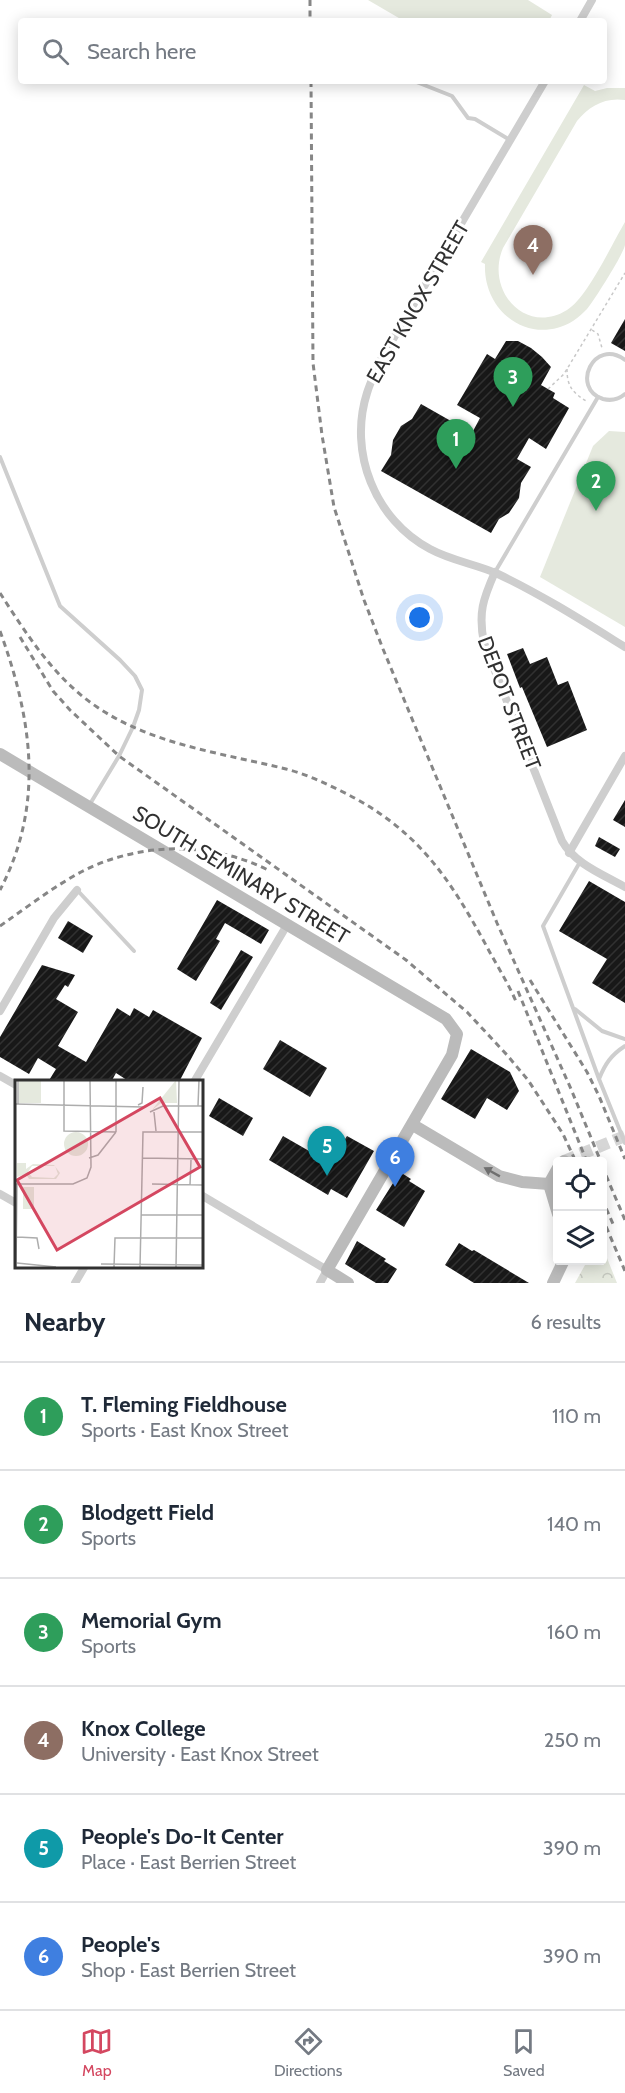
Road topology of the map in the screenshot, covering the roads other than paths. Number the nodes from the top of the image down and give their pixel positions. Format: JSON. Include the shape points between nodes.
{"nodes":[{"id":1,"x":592,"y":0,"type":"edge"},
{"id":2,"x":582,"y":18,"type":"edge"},
{"id":3,"x":422,"y":84,"type":"edge"},
{"id":4,"x":543,"y":84,"type":"edge"},
{"id":5,"x":511,"y":140,"type":"junction"},
{"id":6,"x":625,"y":360,"type":"edge"},
{"id":7,"x":625,"y":394,"type":"edge"},
{"id":8,"x":598,"y":397,"type":"junction"},
{"id":9,"x":0,"y":457,"type":"edge"},
{"id":10,"x":495,"y":572,"type":"junction"},
{"id":11,"x":625,"y":647,"type":"edge"},
{"id":12,"x":0,"y":754,"type":"edge"},
{"id":13,"x":625,"y":756,"type":"edge"},
{"id":14,"x":88,"y":807,"type":"junction"},
{"id":15,"x":569,"y":853,"type":"junction"},
{"id":16,"x":580,"y":862,"type":"junction"},
{"id":17,"x":625,"y":887,"type":"edge"},
{"id":18,"x":77,"y":890,"type":"joint"},
{"id":19,"x":287,"y":925,"type":"junction"},
{"id":20,"x":134,"y":951,"type":"dead end"},
{"id":21,"x":573,"y":1007,"type":"junction"},
{"id":22,"x":0,"y":1011,"type":"edge"},
{"id":23,"x":625,"y":1040,"type":"edge"},
{"id":24,"x":625,"y":1046,"type":"edge"},
{"id":25,"x":0,"y":1076,"type":"edge"},
{"id":26,"x":599,"y":1079,"type":"junction"},
{"id":27,"x":195,"y":1080,"type":"edge"},
{"id":28,"x":15,"y":1084,"type":"edge"},
{"id":29,"x":413,"y":1125,"type":"junction"},
{"id":30,"x":625,"y":1143,"type":"edge"},
{"id":31,"x":553,"y":1177,"type":"edge"},
{"id":32,"x":549,"y":1184,"type":"junction"},
{"id":33,"x":0,"y":1194,"type":"edge"},
{"id":34,"x":202,"y":1197,"type":"edge"},
{"id":35,"x":15,"y":1202,"type":"edge"},
{"id":36,"x":557,"y":1211,"type":"edge"},
{"id":37,"x":562,"y":1265,"type":"edge"},
{"id":38,"x":84,"y":1268,"type":"edge"},
{"id":39,"x":327,"y":1270,"type":"junction"},
{"id":40,"x":75,"y":1283,"type":"edge"},
{"id":41,"x":320,"y":1283,"type":"edge"},
{"id":42,"x":348,"y":1283,"type":"edge"},
{"id":43,"x":553,"y":1283,"type":"edge"}],
"edges":[{"from":1,"to":2,"type":"street"},
{"from":3,"to":5,"type":"lane","via":[[452,96],[468,118]]},
{"from":4,"to":5,"type":"street","name":"EAST KNOX STREET"},
{"from":5,"to":10,"type":"street","name":"EAST KNOX STREET","via":[[379,363],[366,394],[362,422],[362,452],[369,481],[384,509],[404,531],[428,548]]},
{"from":6,"to":8,"type":"lane","via":[[615,354],[594,360],[587,372],[589,387]]},
{"from":7,"to":8,"type":"lane","via":[[614,400]]},
{"from":8,"to":10,"type":"lane","name":"DEPOT STREET"},
{"from":9,"to":14,"type":"lane","via":[[60,606],[120,660],[135,676],[141,690],[133,727]]},
{"from":10,"to":11,"type":"street","name":"EAST KNOX STREET"},
{"from":10,"to":15,"type":"street","name":"DEPOT STREET","via":[[485,594],[480,622],[484,643]]},
{"from":12,"to":14,"type":"street","name":"SOUTH SEMINARY STREET"},
{"from":13,"to":15,"type":"street"},
{"from":14,"to":19,"type":"street","name":"SOUTH SEMINARY STREET"},
{"from":15,"to":16,"type":"street"},
{"from":16,"to":17,"type":"street"},
{"from":16,"to":21,"type":"lane","via":[[543,926]]},
{"from":18,"to":20,"type":"lane"},
{"from":18,"to":22,"type":"street","via":[[54,918]]},
{"from":19,"to":27,"type":"street"},
{"from":19,"to":29,"type":"street","name":"SOUTH SEMINARY STREET","via":[[446,1019],[457,1034],[452,1055]]},
{"from":21,"to":23,"type":"lane","via":[[602,1031]]},
{"from":21,"to":26,"type":"lane"},
{"from":24,"to":26,"type":"lane","via":[[613,1054]]},
{"from":25,"to":28,"type":"street"},
{"from":26,"to":30,"type":"lane"},
{"from":32,"to":29,"type":"street","one_way":true,"via":[[499,1176]]},
{"from":29,"to":39,"type":"street"},
{"from":31,"to":32,"type":"street"},
{"from":32,"to":36,"type":"street"},
{"from":33,"to":35,"type":"street"},
{"from":34,"to":39,"type":"street"},
{"from":37,"to":43,"type":"street"},
{"from":38,"to":40,"type":"street"},
{"from":39,"to":41,"type":"street"},
{"from":39,"to":42,"type":"street"}]}
